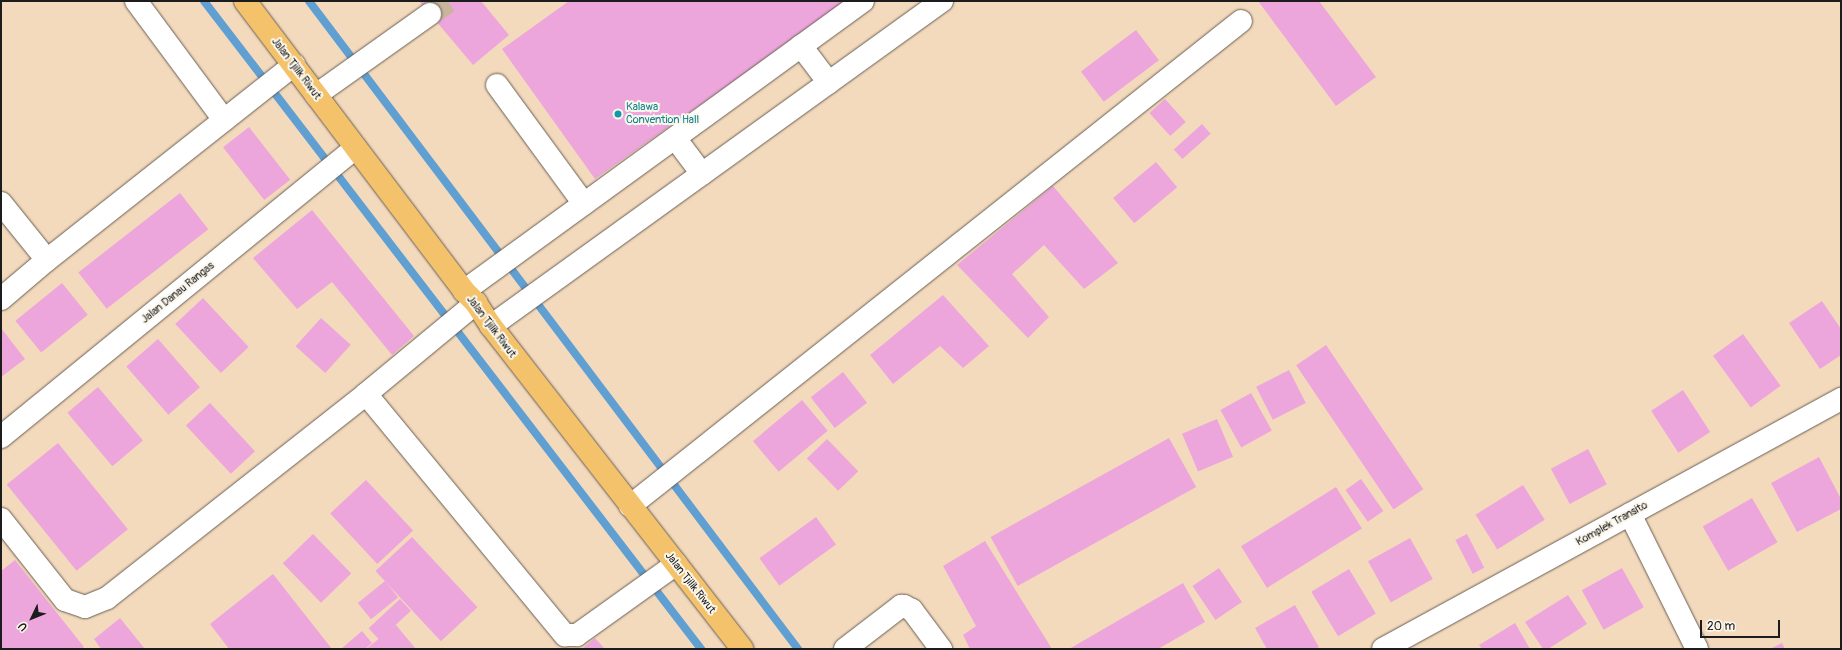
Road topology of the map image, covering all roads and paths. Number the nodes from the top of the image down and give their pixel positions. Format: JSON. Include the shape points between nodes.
{"nodes":[{"id":1,"x":136,"y":1,"type":"edge"},
{"id":2,"x":245,"y":1,"type":"edge"},
{"id":3,"x":863,"y":1,"type":"edge"},
{"id":4,"x":942,"y":1,"type":"edge"},
{"id":5,"x":430,"y":14,"type":"tunnel mouth"},
{"id":6,"x":1241,"y":21,"type":"dead end"},
{"id":7,"x":801,"y":46,"type":"junction"},
{"id":8,"x":294,"y":66,"type":"junction"},
{"id":9,"x":829,"y":83,"type":"junction"},
{"id":10,"x":497,"y":85,"type":"dead end"},
{"id":11,"x":316,"y":95,"type":"junction"},
{"id":12,"x":224,"y":120,"type":"junction"},
{"id":13,"x":674,"y":138,"type":"junction"},
{"id":14,"x":355,"y":148,"type":"junction"},
{"id":15,"x":702,"y":174,"type":"junction"},
{"id":16,"x":1,"y":202,"type":"edge"},
{"id":17,"x":584,"y":204,"type":"junction"},
{"id":18,"x":47,"y":260,"type":"junction"},
{"id":19,"x":470,"y":297,"type":"junction"},
{"id":20,"x":1,"y":299,"type":"edge"},
{"id":21,"x":490,"y":326,"type":"junction"},
{"id":22,"x":366,"y":394,"type":"junction"},
{"id":23,"x":1841,"y":399,"type":"edge"},
{"id":24,"x":1,"y":436,"type":"edge"},
{"id":25,"x":630,"y":506,"type":"junction"},
{"id":26,"x":1630,"y":514,"type":"junction"},
{"id":27,"x":1,"y":519,"type":"edge"},
{"id":28,"x":676,"y":564,"type":"junction"},
{"id":29,"x":742,"y":649,"type":"edge"},
{"id":30,"x":844,"y":649,"type":"edge"},
{"id":31,"x":942,"y":649,"type":"edge"},
{"id":32,"x":1383,"y":649,"type":"edge"},
{"id":33,"x":1697,"y":649,"type":"edge"}],
"edges":[{"from":1,"to":12,"type":"street"},
{"from":2,"to":8,"type":"highway","name":"Jalan Tjilik Riwut"},
{"from":3,"to":7,"type":"street"},
{"from":4,"to":9,"type":"street"},
{"from":5,"to":11,"type":"street"},
{"from":6,"to":25,"type":"street"},
{"from":7,"to":9,"type":"street"},
{"from":7,"to":13,"type":"street"},
{"from":8,"to":11,"type":"highway","name":"Jalan Tjilik Riwut"},
{"from":8,"to":12,"type":"street"},
{"from":9,"to":15,"type":"street"},
{"from":10,"to":17,"type":"street"},
{"from":11,"to":14,"type":"highway","name":"Jalan Tjilik Riwut"},
{"from":12,"to":18,"type":"street"},
{"from":13,"to":15,"type":"street"},
{"from":13,"to":17,"type":"street"},
{"from":14,"to":19,"type":"highway","name":"Jalan Tjilik Riwut"},
{"from":14,"to":24,"type":"street","name":"Jalan Danau Rangas"},
{"from":15,"to":21,"type":"street"},
{"from":16,"to":18,"type":"street"},
{"from":17,"to":19,"type":"street"},
{"from":18,"to":20,"type":"street"},
{"from":19,"to":21,"type":"highway","name":"Jalan Tjilik Riwut"},
{"from":19,"to":22,"type":"street"},
{"from":21,"to":25,"type":"highway","name":"Jalan Tjilik Riwut"},
{"from":22,"to":27,"type":"street","via":[[108,598],[85,607],[65,600]]},
{"from":22,"to":28,"type":"street","via":[[565,635],[581,632]]},
{"from":23,"to":26,"type":"street","name":"Komplek Transito"},
{"from":25,"to":28,"type":"highway","name":"Jalan Tjilik Riwut"},
{"from":26,"to":32,"type":"street","name":"Komplek Transito"},
{"from":26,"to":33,"type":"street"},
{"from":28,"to":29,"type":"highway","name":"Jalan Tjilik Riwut"},
{"from":30,"to":31,"type":"street","via":[[901,606],[912,610]]}]}
